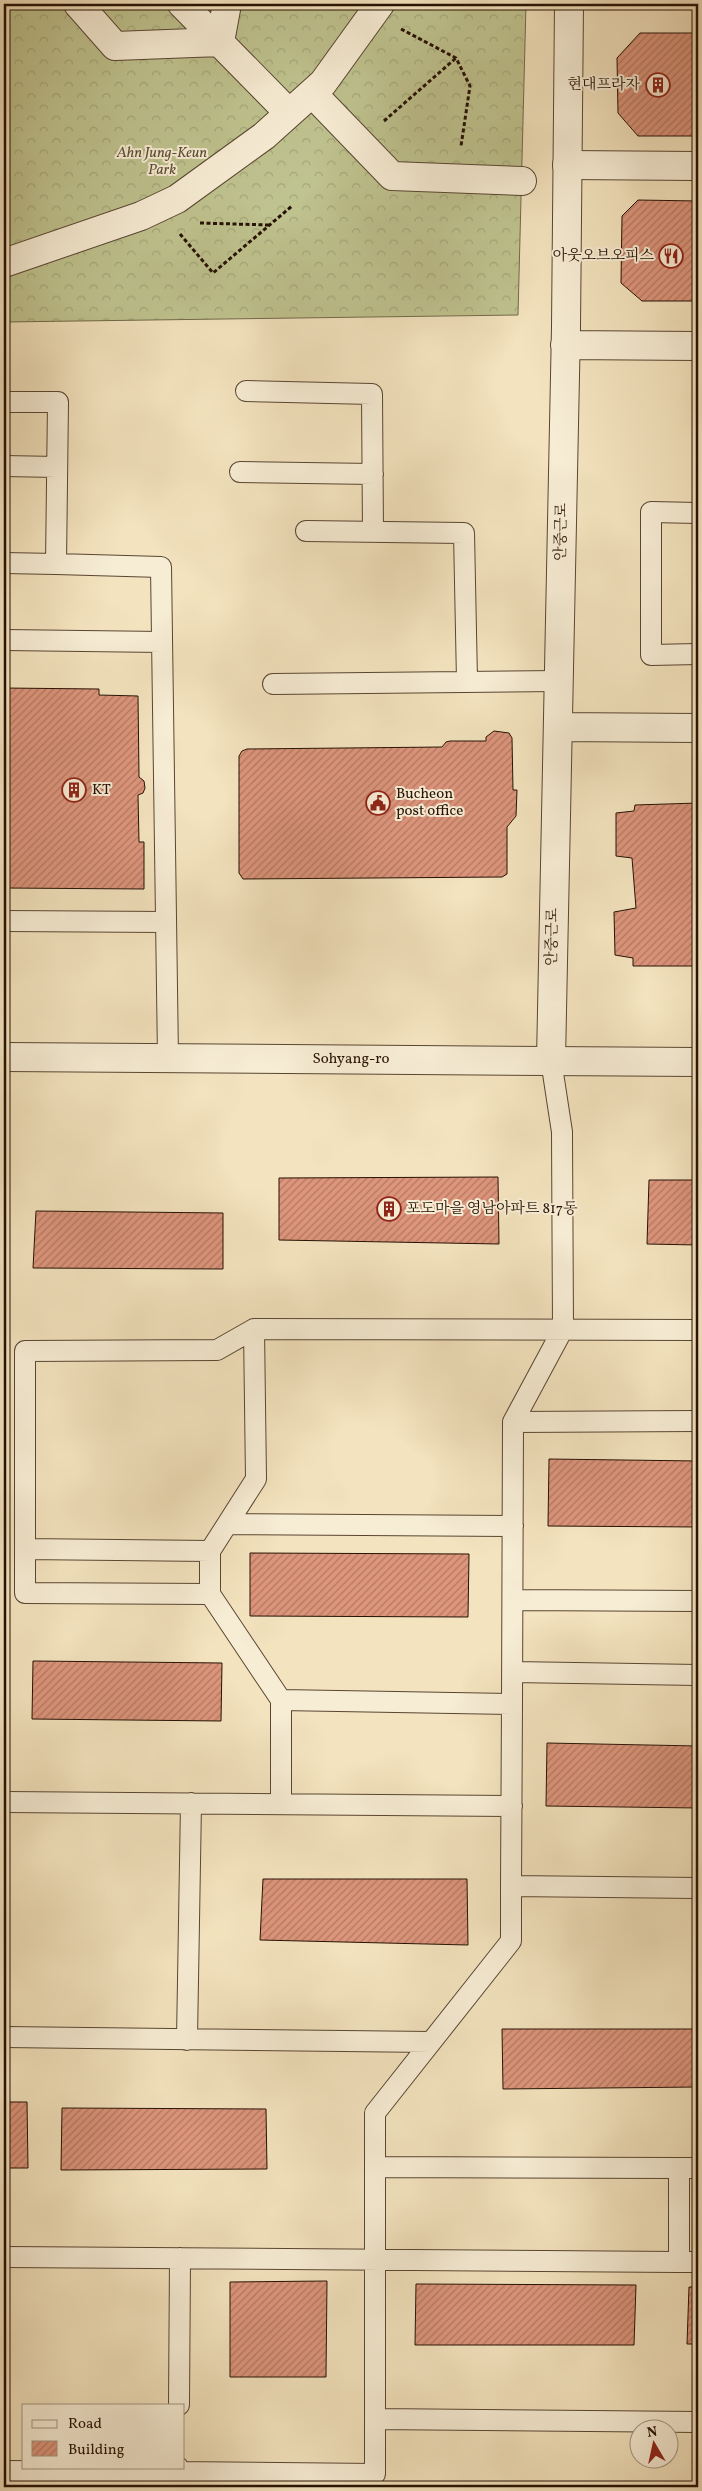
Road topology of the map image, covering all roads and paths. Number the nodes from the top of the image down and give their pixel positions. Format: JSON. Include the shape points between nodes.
{"nodes":[{"id":1,"x":78,"y":4,"type":"edge"},
{"id":2,"x":182,"y":4,"type":"edge"},
{"id":3,"x":227,"y":4,"type":"edge"},
{"id":4,"x":569,"y":4,"type":"edge"},
{"id":5,"x":376,"y":9,"type":"edge"},
{"id":6,"x":220,"y":42,"type":"junction"},
{"id":7,"x":456,"y":58,"type":"junction"},
{"id":8,"x":312,"y":93,"type":"junction"},
{"id":9,"x":289,"y":113,"type":"junction"},
{"id":10,"x":359,"y":142,"type":"junction"},
{"id":11,"x":567,"y":165,"type":"junction"},
{"id":12,"x":698,"y":166,"type":"edge"},
{"id":13,"x":457,"y":178,"type":"junction"},
{"id":14,"x":522,"y":181,"type":"dead end"},
{"id":15,"x":292,"y":206,"type":"dead end"},
{"id":16,"x":164,"y":215,"type":"junction"},
{"id":17,"x":270,"y":225,"type":"junction"},
{"id":18,"x":4,"y":263,"type":"edge"},
{"id":19,"x":565,"y":345,"type":"junction"},
{"id":20,"x":698,"y":346,"type":"edge"},
{"id":21,"x":246,"y":391,"type":"dead end"},
{"id":22,"x":4,"y":402,"type":"edge"},
{"id":23,"x":4,"y":466,"type":"edge"},
{"id":24,"x":57,"y":467,"type":"junction"},
{"id":25,"x":240,"y":472,"type":"dead end"},
{"id":26,"x":373,"y":474,"type":"junction"},
{"id":27,"x":698,"y":513,"type":"edge"},
{"id":28,"x":306,"y":531,"type":"dead end"},
{"id":29,"x":373,"y":532,"type":"junction"},
{"id":30,"x":4,"y":563,"type":"edge"},
{"id":31,"x":56,"y":564,"type":"junction"},
{"id":32,"x":4,"y":640,"type":"edge"},
{"id":33,"x":162,"y":642,"type":"junction"},
{"id":34,"x":698,"y":654,"type":"edge"},
{"id":35,"x":467,"y":681,"type":"junction"},
{"id":36,"x":558,"y":681,"type":"junction"},
{"id":37,"x":273,"y":684,"type":"dead end"},
{"id":38,"x":558,"y":727,"type":"junction"},
{"id":39,"x":698,"y":728,"type":"edge"},
{"id":40,"x":4,"y":920,"type":"edge"},
{"id":41,"x":166,"y":922,"type":"junction"},
{"id":42,"x":4,"y":1057,"type":"edge"},
{"id":43,"x":168,"y":1058,"type":"junction"},
{"id":44,"x":551,"y":1060,"type":"junction"},
{"id":45,"x":698,"y":1062,"type":"edge"},
{"id":46,"x":254,"y":1329,"type":"junction"},
{"id":47,"x":563,"y":1329,"type":"junction"},
{"id":48,"x":698,"y":1330,"type":"edge"},
{"id":49,"x":698,"y":1421,"type":"edge"},
{"id":50,"x":513,"y":1422,"type":"junction"},
{"id":51,"x":228,"y":1524,"type":"junction"},
{"id":52,"x":513,"y":1526,"type":"junction"},
{"id":53,"x":25,"y":1549,"type":"junction"},
{"id":54,"x":210,"y":1551,"type":"junction"},
{"id":55,"x":210,"y":1594,"type":"junction"},
{"id":56,"x":513,"y":1600,"type":"junction"},
{"id":57,"x":698,"y":1601,"type":"edge"},
{"id":58,"x":512,"y":1672,"type":"junction"},
{"id":59,"x":698,"y":1674,"type":"edge"},
{"id":60,"x":281,"y":1700,"type":"junction"},
{"id":61,"x":512,"y":1704,"type":"junction"},
{"id":62,"x":4,"y":1802,"type":"edge"},
{"id":63,"x":191,"y":1803,"type":"junction"},
{"id":64,"x":281,"y":1804,"type":"junction"},
{"id":65,"x":512,"y":1806,"type":"junction"},
{"id":66,"x":511,"y":1886,"type":"junction"},
{"id":67,"x":698,"y":1888,"type":"edge"},
{"id":68,"x":4,"y":2037,"type":"edge"},
{"id":69,"x":187,"y":2040,"type":"junction"},
{"id":70,"x":431,"y":2042,"type":"junction"},
{"id":71,"x":375,"y":2167,"type":"junction"},
{"id":72,"x":688,"y":2168,"type":"edge"},
{"id":73,"x":4,"y":2256,"type":"edge"},
{"id":74,"x":180,"y":2258,"type":"junction"},
{"id":75,"x":375,"y":2259,"type":"junction"},
{"id":76,"x":688,"y":2262,"type":"edge"},
{"id":77,"x":179,"y":2404,"type":"edge"},
{"id":78,"x":375,"y":2419,"type":"junction"},
{"id":79,"x":698,"y":2422,"type":"edge"},
{"id":80,"x":178,"y":2470,"type":"edge"},
{"id":81,"x":4,"y":2471,"type":"edge"},
{"id":82,"x":375,"y":2481,"type":"edge"}],
"edges":[{"from":1,"to":6,"type":"street","via":[[114,46]]},
{"from":2,"to":6,"type":"street"},
{"from":3,"to":6,"type":"street"},
{"from":4,"to":11,"type":"street","name":"안중근로"},
{"from":5,"to":7,"type":"path"},
{"from":5,"to":8,"type":"street","via":[[323,83]]},
{"from":6,"to":9,"type":"street"},
{"from":7,"to":10,"type":"path"},
{"from":7,"to":13,"type":"path","via":[[470,86]]},
{"from":8,"to":9,"type":"street"},
{"from":8,"to":10,"type":"street"},
{"from":9,"to":16,"type":"street","via":[[264,136],[177,199]]},
{"from":10,"to":13,"type":"street","via":[[392,176]]},
{"from":11,"to":12,"type":"street"},
{"from":11,"to":19,"type":"street","name":"안중근로"},
{"from":13,"to":14,"type":"street"},
{"from":15,"to":17,"type":"path"},
{"from":16,"to":17,"type":"path"},
{"from":16,"to":17,"type":"path","via":[[213,273]]},
{"from":16,"to":18,"type":"street"},
{"from":19,"to":20,"type":"street"},
{"from":19,"to":36,"type":"street","name":"안중근로"},
{"from":21,"to":26,"type":"lane","via":[[372,394]]},
{"from":22,"to":24,"type":"lane","via":[[58,402]]},
{"from":23,"to":24,"type":"lane"},
{"from":24,"to":31,"type":"lane"},
{"from":25,"to":26,"type":"lane"},
{"from":26,"to":29,"type":"lane"},
{"from":27,"to":34,"type":"lane","via":[[651,512],[651,655]]},
{"from":28,"to":29,"type":"lane"},
{"from":29,"to":35,"type":"lane","via":[[464,533]]},
{"from":30,"to":31,"type":"lane"},
{"from":31,"to":33,"type":"lane","via":[[161,567]]},
{"from":32,"to":33,"type":"lane"},
{"from":33,"to":41,"type":"lane"},
{"from":35,"to":36,"type":"lane"},
{"from":35,"to":37,"type":"lane"},
{"from":36,"to":38,"type":"street","name":"안중근로"},
{"from":38,"to":39,"type":"street"},
{"from":38,"to":44,"type":"street","name":"안중근로"},
{"from":40,"to":41,"type":"lane"},
{"from":41,"to":43,"type":"lane"},
{"from":42,"to":43,"type":"street","name":"Sohyang-ro"},
{"from":43,"to":44,"type":"street","name":"Sohyang-ro"},
{"from":44,"to":45,"type":"street","name":"Sohyang-ro"},
{"from":44,"to":47,"type":"lane","via":[[562,1132]]},
{"from":46,"to":47,"type":"lane"},
{"from":46,"to":51,"type":"lane","via":[[256,1479]]},
{"from":46,"to":53,"type":"lane","via":[[217,1350],[26,1351]]},
{"from":47,"to":48,"type":"lane"},
{"from":47,"to":50,"type":"lane"},
{"from":49,"to":50,"type":"lane"},
{"from":50,"to":52,"type":"lane"},
{"from":51,"to":52,"type":"lane"},
{"from":51,"to":54,"type":"lane"},
{"from":52,"to":56,"type":"lane"},
{"from":53,"to":54,"type":"lane"},
{"from":53,"to":55,"type":"lane","via":[[25,1593]]},
{"from":54,"to":55,"type":"lane"},
{"from":55,"to":60,"type":"lane"},
{"from":56,"to":57,"type":"lane"},
{"from":56,"to":58,"type":"lane"},
{"from":58,"to":59,"type":"lane"},
{"from":58,"to":61,"type":"lane"},
{"from":60,"to":61,"type":"lane"},
{"from":60,"to":64,"type":"lane"},
{"from":61,"to":65,"type":"lane"},
{"from":62,"to":63,"type":"lane"},
{"from":63,"to":64,"type":"lane"},
{"from":63,"to":69,"type":"lane"},
{"from":64,"to":65,"type":"lane"},
{"from":65,"to":66,"type":"lane"},
{"from":66,"to":67,"type":"lane"},
{"from":66,"to":70,"type":"lane","via":[[511,1941]]},
{"from":68,"to":69,"type":"lane"},
{"from":69,"to":70,"type":"lane"},
{"from":70,"to":71,"type":"lane","via":[[375,2113]]},
{"from":71,"to":72,"type":"lane"},
{"from":71,"to":75,"type":"lane"},
{"from":72,"to":76,"type":"lane"},
{"from":73,"to":74,"type":"lane"},
{"from":74,"to":75,"type":"lane"},
{"from":74,"to":77,"type":"lane"},
{"from":75,"to":76,"type":"lane"},
{"from":75,"to":78,"type":"lane"},
{"from":78,"to":79,"type":"lane"},
{"from":78,"to":82,"type":"lane"},
{"from":80,"to":81,"type":"lane"},
{"from":80,"to":82,"type":"lane"}]}
